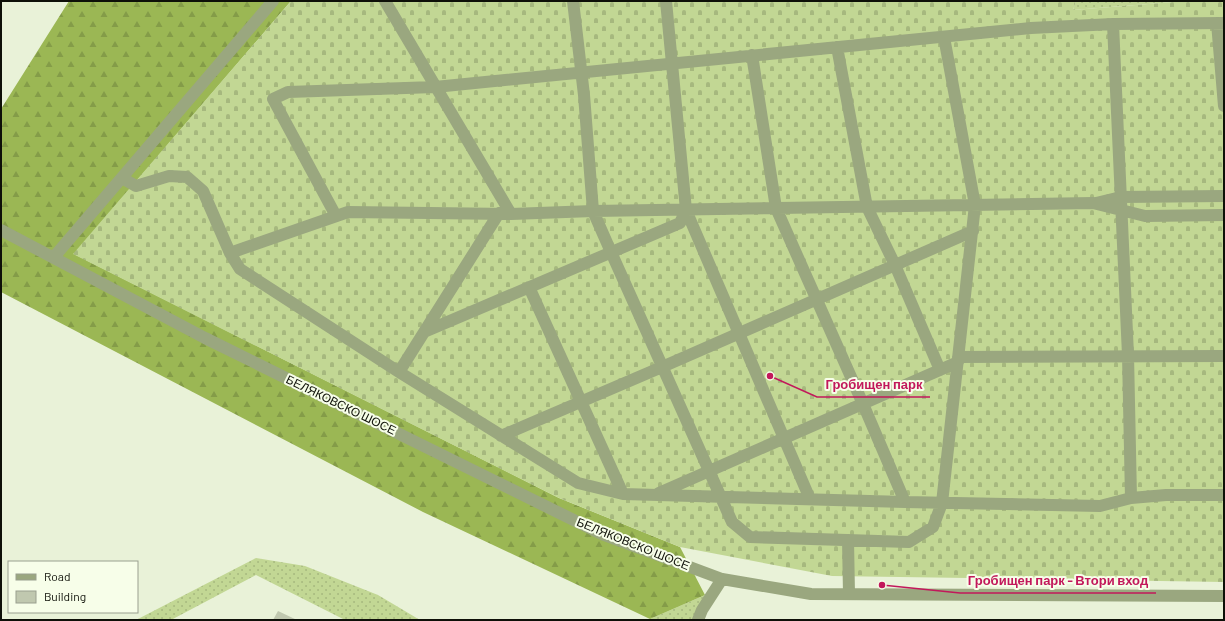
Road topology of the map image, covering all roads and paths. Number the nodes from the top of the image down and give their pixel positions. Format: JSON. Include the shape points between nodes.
{"nodes":[{"id":1,"x":273,"y":1,"type":"edge"},
{"id":2,"x":385,"y":1,"type":"edge"},
{"id":3,"x":573,"y":1,"type":"edge"},
{"id":4,"x":666,"y":1,"type":"edge"},
{"id":5,"x":1220,"y":23,"type":"edge"},
{"id":6,"x":1113,"y":24,"type":"junction"},
{"id":7,"x":944,"y":37,"type":"junction"},
{"id":8,"x":838,"y":47,"type":"junction"},
{"id":9,"x":752,"y":56,"type":"junction"},
{"id":10,"x":671,"y":63,"type":"junction"},
{"id":11,"x":581,"y":72,"type":"junction"},
{"id":12,"x":435,"y":86,"type":"junction"},
{"id":13,"x":1224,"y":106,"type":"edge"},
{"id":14,"x":122,"y":178,"type":"junction"},
{"id":15,"x":1224,"y":196,"type":"edge"},
{"id":16,"x":1121,"y":197,"type":"junction"},
{"id":17,"x":1093,"y":203,"type":"junction"},
{"id":18,"x":975,"y":205,"type":"junction"},
{"id":19,"x":867,"y":207,"type":"junction"},
{"id":20,"x":776,"y":208,"type":"junction"},
{"id":21,"x":686,"y":210,"type":"junction"},
{"id":22,"x":1121,"y":210,"type":"junction"},
{"id":23,"x":593,"y":211,"type":"junction"},
{"id":24,"x":499,"y":213,"type":"junction"},
{"id":25,"x":511,"y":214,"type":"junction"},
{"id":26,"x":1224,"y":215,"type":"edge"},
{"id":27,"x":336,"y":216,"type":"junction"},
{"id":28,"x":1,"y":230,"type":"edge"},
{"id":29,"x":973,"y":231,"type":"junction"},
{"id":30,"x":611,"y":252,"type":"junction"},
{"id":31,"x":230,"y":253,"type":"junction"},
{"id":32,"x":54,"y":257,"type":"junction"},
{"id":33,"x":895,"y":265,"type":"junction"},
{"id":34,"x":529,"y":288,"type":"junction"},
{"id":35,"x":817,"y":299,"type":"junction"},
{"id":36,"x":424,"y":332,"type":"junction"},
{"id":37,"x":739,"y":333,"type":"junction"},
{"id":38,"x":1128,"y":355,"type":"junction"},
{"id":39,"x":1224,"y":356,"type":"edge"},
{"id":40,"x":958,"y":360,"type":"junction"},
{"id":41,"x":662,"y":367,"type":"junction"},
{"id":42,"x":940,"y":370,"type":"junction"},
{"id":43,"x":399,"y":372,"type":"junction"},
{"id":44,"x":581,"y":402,"type":"junction"},
{"id":45,"x":863,"y":404,"type":"junction"},
{"id":46,"x":501,"y":436,"type":"junction"},
{"id":47,"x":784,"y":438,"type":"junction"},
{"id":48,"x":709,"y":472,"type":"junction"},
{"id":49,"x":623,"y":494,"type":"junction"},
{"id":50,"x":656,"y":495,"type":"junction"},
{"id":51,"x":1224,"y":495,"type":"edge"},
{"id":52,"x":720,"y":496,"type":"junction"},
{"id":53,"x":1131,"y":498,"type":"junction"},
{"id":54,"x":810,"y":499,"type":"junction"},
{"id":55,"x":905,"y":502,"type":"junction"},
{"id":56,"x":942,"y":503,"type":"junction"},
{"id":57,"x":848,"y":540,"type":"junction"},
{"id":58,"x":722,"y":579,"type":"junction"},
{"id":59,"x":849,"y":594,"type":"junction"},
{"id":60,"x":1224,"y":596,"type":"edge"},
{"id":61,"x":698,"y":620,"type":"edge"}],
"edges":[{"from":1,"to":14,"type":"street"},
{"from":2,"to":12,"type":"street"},
{"from":3,"to":11,"type":"street"},
{"from":4,"to":10,"type":"street"},
{"from":5,"to":6,"type":"street"},
{"from":5,"to":13,"type":"street"},
{"from":6,"to":7,"type":"street","via":[[1030,28]]},
{"from":6,"to":16,"type":"street"},
{"from":7,"to":8,"type":"street"},
{"from":7,"to":18,"type":"street"},
{"from":8,"to":9,"type":"street"},
{"from":8,"to":19,"type":"street"},
{"from":9,"to":10,"type":"street"},
{"from":9,"to":20,"type":"street"},
{"from":10,"to":11,"type":"street"},
{"from":10,"to":21,"type":"street"},
{"from":11,"to":12,"type":"street"},
{"from":11,"to":23,"type":"street"},
{"from":12,"to":25,"type":"street"},
{"from":12,"to":27,"type":"street","via":[[288,92],[273,99]]},
{"from":14,"to":31,"type":"street","via":[[136,186],[169,176],[187,177],[203,191]]},
{"from":14,"to":32,"type":"street"},
{"from":15,"to":16,"type":"street"},
{"from":16,"to":17,"type":"street"},
{"from":16,"to":22,"type":"street"},
{"from":17,"to":18,"type":"street"},
{"from":17,"to":22,"type":"street"},
{"from":18,"to":19,"type":"street"},
{"from":18,"to":29,"type":"street"},
{"from":19,"to":20,"type":"street"},
{"from":19,"to":33,"type":"street"},
{"from":20,"to":21,"type":"street"},
{"from":20,"to":35,"type":"street"},
{"from":21,"to":23,"type":"street"},
{"from":21,"to":30,"type":"street","via":[[680,223]]},
{"from":21,"to":37,"type":"street"},
{"from":22,"to":26,"type":"street","via":[[1145,216]]},
{"from":22,"to":38,"type":"street"},
{"from":23,"to":25,"type":"street"},
{"from":23,"to":30,"type":"street"},
{"from":24,"to":25,"type":"street"},
{"from":24,"to":27,"type":"street","via":[[348,212]]},
{"from":24,"to":36,"type":"street"},
{"from":27,"to":31,"type":"street"},
{"from":28,"to":32,"type":"street","name":"БЕЛЯКОВСКО ШОСЕ"},
{"from":29,"to":33,"type":"street"},
{"from":29,"to":40,"type":"street"},
{"from":30,"to":34,"type":"street"},
{"from":30,"to":41,"type":"street"},
{"from":31,"to":43,"type":"street","via":[[240,269]]},
{"from":32,"to":58,"type":"street","name":"БЕЛЯКОВСКО ШОСЕ","via":[[205,338],[604,535]]},
{"from":33,"to":35,"type":"street"},
{"from":33,"to":42,"type":"street"},
{"from":34,"to":36,"type":"street"},
{"from":34,"to":44,"type":"street"},
{"from":35,"to":37,"type":"street"},
{"from":35,"to":45,"type":"street"},
{"from":36,"to":43,"type":"street"},
{"from":37,"to":41,"type":"street"},
{"from":37,"to":47,"type":"street"},
{"from":38,"to":39,"type":"street"},
{"from":38,"to":40,"type":"street"},
{"from":38,"to":53,"type":"street"},
{"from":40,"to":42,"type":"street"},
{"from":40,"to":56,"type":"street"},
{"from":41,"to":44,"type":"street"},
{"from":41,"to":48,"type":"street"},
{"from":42,"to":45,"type":"street"},
{"from":43,"to":46,"type":"street"},
{"from":44,"to":46,"type":"street"},
{"from":44,"to":49,"type":"street"},
{"from":45,"to":47,"type":"street"},
{"from":45,"to":55,"type":"street"},
{"from":46,"to":49,"type":"street","via":[[578,483]]},
{"from":47,"to":48,"type":"street"},
{"from":47,"to":54,"type":"street"},
{"from":48,"to":50,"type":"street"},
{"from":48,"to":52,"type":"street"},
{"from":49,"to":50,"type":"street"},
{"from":50,"to":52,"type":"street"},
{"from":51,"to":53,"type":"street"},
{"from":52,"to":54,"type":"street"},
{"from":52,"to":57,"type":"street","via":[[732,522],[750,537]]},
{"from":53,"to":56,"type":"street","via":[[1100,506]]},
{"from":54,"to":55,"type":"street"},
{"from":55,"to":56,"type":"street"},
{"from":56,"to":57,"type":"street","via":[[933,527],[909,542]]},
{"from":57,"to":59,"type":"street"},
{"from":58,"to":59,"type":"street","name":"БЕЛЯКОВСКО ШОСЕ","via":[[811,594]]},
{"from":58,"to":61,"type":"street"},
{"from":59,"to":60,"type":"street","name":"БЕЛЯКОВСКО ШОСЕ"}]}
